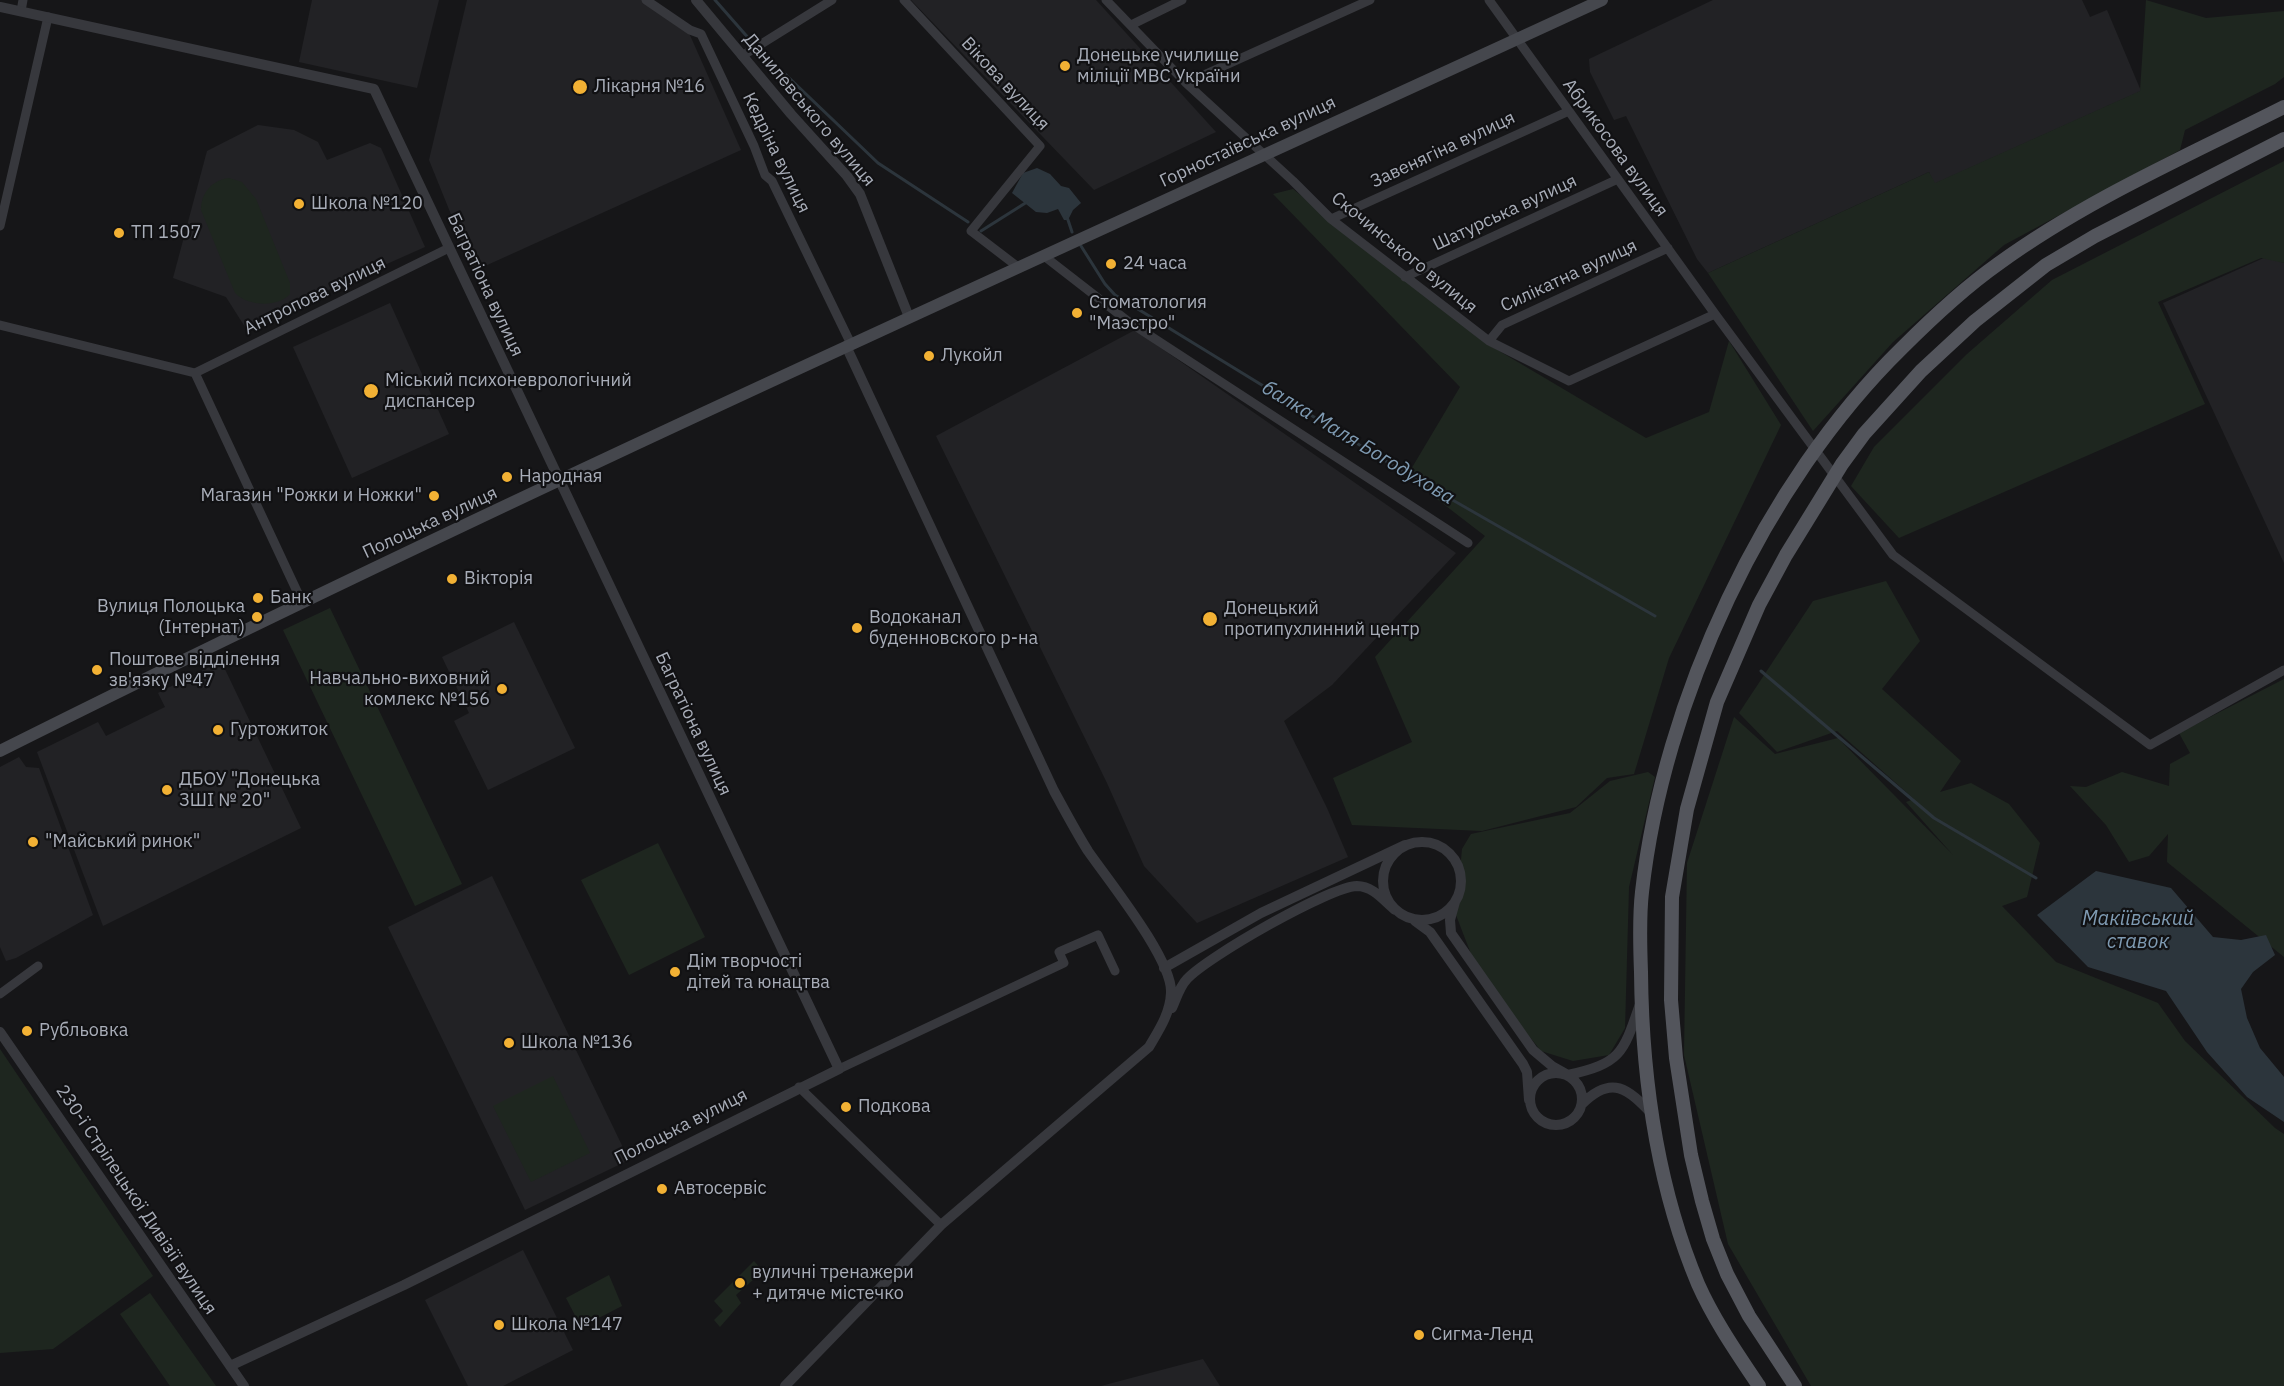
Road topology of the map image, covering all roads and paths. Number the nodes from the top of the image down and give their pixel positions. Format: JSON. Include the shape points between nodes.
{"nodes":[{"id":1,"x":646,"y":0,"type":"edge"},
{"id":2,"x":696,"y":0,"type":"edge"},
{"id":3,"x":832,"y":0,"type":"edge"},
{"id":4,"x":904,"y":0,"type":"edge"},
{"id":5,"x":1106,"y":0,"type":"edge"},
{"id":6,"x":1182,"y":0,"type":"edge"},
{"id":7,"x":1370,"y":0,"type":"edge"},
{"id":8,"x":1490,"y":0,"type":"edge"},
{"id":9,"x":1602,"y":0,"type":"edge"},
{"id":10,"x":22,"y":6,"type":"edge"},
{"id":11,"x":0,"y":7,"type":"edge"},
{"id":12,"x":48,"y":17,"type":"junction"},
{"id":13,"x":1131,"y":25,"type":"junction"},
{"id":14,"x":1516,"y":39,"type":"junction"},
{"id":15,"x":742,"y":56,"type":"junction"},
{"id":16,"x":1186,"y":83,"type":"junction"},
{"id":17,"x":2284,"y":106,"type":"edge"},
{"id":18,"x":1569,"y":111,"type":"junction"},
{"id":19,"x":2284,"y":139,"type":"edge"},
{"id":20,"x":1263,"y":154,"type":"junction"},
{"id":21,"x":1618,"y":179,"type":"junction"},
{"id":22,"x":1331,"y":219,"type":"junction"},
{"id":23,"x":0,"y":226,"type":"edge"},
{"id":24,"x":449,"y":248,"type":"junction"},
{"id":25,"x":1668,"y":248,"type":"junction"},
{"id":26,"x":1044,"y":256,"type":"junction"},
{"id":27,"x":1018,"y":267,"type":"junction"},
{"id":28,"x":1405,"y":277,"type":"junction"},
{"id":29,"x":1715,"y":314,"type":"junction"},
{"id":30,"x":909,"y":317,"type":"junction"},
{"id":31,"x":0,"y":325,"type":"edge"},
{"id":32,"x":1489,"y":341,"type":"junction"},
{"id":33,"x":849,"y":345,"type":"junction"},
{"id":34,"x":195,"y":373,"type":"junction"},
{"id":35,"x":560,"y":481,"type":"junction"},
{"id":36,"x":1468,"y":543,"type":"dead end"},
{"id":37,"x":302,"y":602,"type":"junction"},
{"id":38,"x":2284,"y":670,"type":"edge"},
{"id":39,"x":0,"y":751,"type":"edge"},
{"id":40,"x":1406,"y":845,"type":"junction"},
{"id":41,"x":1455,"y":902,"type":"junction"},
{"id":42,"x":1395,"y":910,"type":"junction"},
{"id":43,"x":1412,"y":919,"type":"junction"},
{"id":44,"x":38,"y":966,"type":"dead end"},
{"id":45,"x":1164,"y":968,"type":"junction"},
{"id":46,"x":1114,"y":971,"type":"dead end"},
{"id":47,"x":0,"y":993,"type":"edge"},
{"id":48,"x":1641,"y":1001,"type":"junction"},
{"id":49,"x":1166,"y":1018,"type":"junction"},
{"id":50,"x":0,"y":1032,"type":"edge"},
{"id":51,"x":839,"y":1069,"type":"junction"},
{"id":52,"x":1568,"y":1075,"type":"junction"},
{"id":53,"x":799,"y":1087,"type":"junction"},
{"id":54,"x":1529,"y":1100,"type":"junction"},
{"id":55,"x":1582,"y":1104,"type":"junction"},
{"id":56,"x":1652,"y":1114,"type":"junction"},
{"id":57,"x":941,"y":1226,"type":"junction"},
{"id":58,"x":230,"y":1366,"type":"junction"},
{"id":59,"x":244,"y":1386,"type":"edge"},
{"id":60,"x":785,"y":1386,"type":"edge"},
{"id":61,"x":1760,"y":1386,"type":"edge"},
{"id":62,"x":1795,"y":1386,"type":"edge"}],
"edges":[{"from":1,"to":33,"type":"street","name":"Кедріна вулиця","via":[[701,34]]},
{"from":2,"to":15,"type":"street","name":"Данилевського вулиця"},
{"from":3,"to":15,"type":"street"},
{"from":4,"to":27,"type":"street","name":"Вікова вулиця","via":[[1040,146],[971,231]]},
{"from":5,"to":13,"type":"street","name":"Скочинського вулиця"},
{"from":6,"to":13,"type":"street"},
{"from":7,"to":16,"type":"street"},
{"from":8,"to":14,"type":"street","name":"Абрикосова вулиця"},
{"from":9,"to":14,"type":"main road","name":"Горностаївська вулиця"},
{"from":10,"to":11,"type":"street","name":"Багратіона вулиця"},
{"from":10,"to":12,"type":"street","name":"Багратіона вулиця"},
{"from":12,"to":23,"type":"street"},
{"from":12,"to":24,"type":"street","name":"Багратіона вулиця","via":[[374,89]]},
{"from":13,"to":16,"type":"street","name":"Скочинського вулиця"},
{"from":14,"to":18,"type":"street","name":"Абрикосова вулиця"},
{"from":14,"to":20,"type":"main road","name":"Горностаївська вулиця"},
{"from":15,"to":30,"type":"street","name":"Данилевського вулиця","via":[[860,194]]},
{"from":16,"to":20,"type":"street","name":"Скочинського вулиця"},
{"from":17,"to":48,"type":"main road","via":[[2104,198],[1995,266],[1900,349],[1843,411],[1761,535],[1690,693],[1659,796],[1643,888]]},
{"from":18,"to":21,"type":"street","name":"Абрикосова вулиця"},
{"from":18,"to":22,"type":"street","name":"Завенягіна вулиця"},
{"from":19,"to":62,"type":"main road","via":[[2046,265],[1975,321],[1922,371],[1864,434],[1815,508],[1759,605],[1717,702],[1687,809],[1672,897],[1671,1000],[1676,1058],[1701,1202],[1713,1239],[1749,1316]]},
{"from":20,"to":22,"type":"street","name":"Скочинського вулиця"},
{"from":20,"to":26,"type":"main road","name":"Горностаївська вулиця"},
{"from":21,"to":25,"type":"street","name":"Абрикосова вулиця"},
{"from":21,"to":28,"type":"street","name":"Шатурська вулиця"},
{"from":22,"to":28,"type":"street","name":"Скочинського вулиця"},
{"from":24,"to":34,"type":"street","name":"Антропова вулиця"},
{"from":24,"to":35,"type":"street","name":"Багратіона вулиця"},
{"from":25,"to":29,"type":"street","name":"Абрикосова вулиця"},
{"from":25,"to":32,"type":"street","name":"Силікатна вулиця","via":[[1502,325]]},
{"from":26,"to":27,"type":"main road","name":"Горностаївська вулиця"},
{"from":26,"to":36,"type":"street","via":[[1129,322]]},
{"from":27,"to":30,"type":"main road","name":"Горностаївська вулиця"},
{"from":28,"to":32,"type":"street","name":"Скочинського вулиця"},
{"from":29,"to":32,"type":"street","name":"Скочинського вулиця","via":[[1569,381]]},
{"from":29,"to":38,"type":"street","name":"Абрикосова вулиця","via":[[1893,555],[2150,745]]},
{"from":30,"to":33,"type":"main road","name":"Полоцька вулиця"},
{"from":31,"to":34,"type":"street"},
{"from":33,"to":35,"type":"main road","name":"Полоцька вулиця"},
{"from":33,"to":45,"type":"street","via":[[1054,791]]},
{"from":34,"to":37,"type":"street"},
{"from":35,"to":37,"type":"main road","name":"Полоцька вулиця"},
{"from":35,"to":51,"type":"street","name":"Багратіона вулиця"},
{"from":37,"to":39,"type":"main road","name":"Полоцька вулиця"},
{"from":40,"to":41,"type":"street","via":[[1432,843],[1454,858],[1461,884]]},
{"from":40,"to":42,"type":"street","via":[[1394,853],[1383,876],[1385,894]]},
{"from":40,"to":45,"type":"street","via":[[1261,913]]},
{"from":41,"to":43,"type":"street","via":[[1431,920]]},
{"from":41,"to":52,"type":"street","via":[[1451,933],[1533,1050]]},
{"from":42,"to":43,"type":"street"},
{"from":42,"to":49,"type":"street","via":[[1370,888],[1356,886],[1291,913],[1234,945],[1186,980]]},
{"from":43,"to":54,"type":"street","via":[[1430,932],[1522,1064],[1527,1072]]},
{"from":44,"to":47,"type":"street"},
{"from":45,"to":49,"type":"street","via":[[1171,991]]},
{"from":46,"to":51,"type":"street","name":"Полоцька вулиця","via":[[1098,935],[1059,951],[1064,963]]},
{"from":48,"to":52,"type":"street","via":[[1621,1051],[1596,1069]]},
{"from":48,"to":56,"type":"main road"},
{"from":49,"to":57,"type":"street","via":[[1149,1047]]},
{"from":50,"to":58,"type":"street","name":"230-ї Стрілецької Дивізії вулиця"},
{"from":51,"to":53,"type":"street","name":"Полоцька вулиця"},
{"from":52,"to":54,"type":"street","via":[[1543,1075],[1531,1089]]},
{"from":52,"to":55,"type":"street","via":[[1580,1087]]},
{"from":53,"to":57,"type":"street"},
{"from":53,"to":58,"type":"street","name":"Полоцька вулиця","via":[[404,1285]]},
{"from":54,"to":55,"type":"street","via":[[1534,1114],[1557,1125],[1573,1119]]},
{"from":55,"to":56,"type":"street","via":[[1592,1094],[1617,1088],[1634,1095]]},
{"from":56,"to":61,"type":"main road","via":[[1684,1249],[1722,1331]]},
{"from":57,"to":60,"type":"street"},
{"from":58,"to":59,"type":"street","name":"230-ї Стрілецької Дивізії вулиця"}]}
